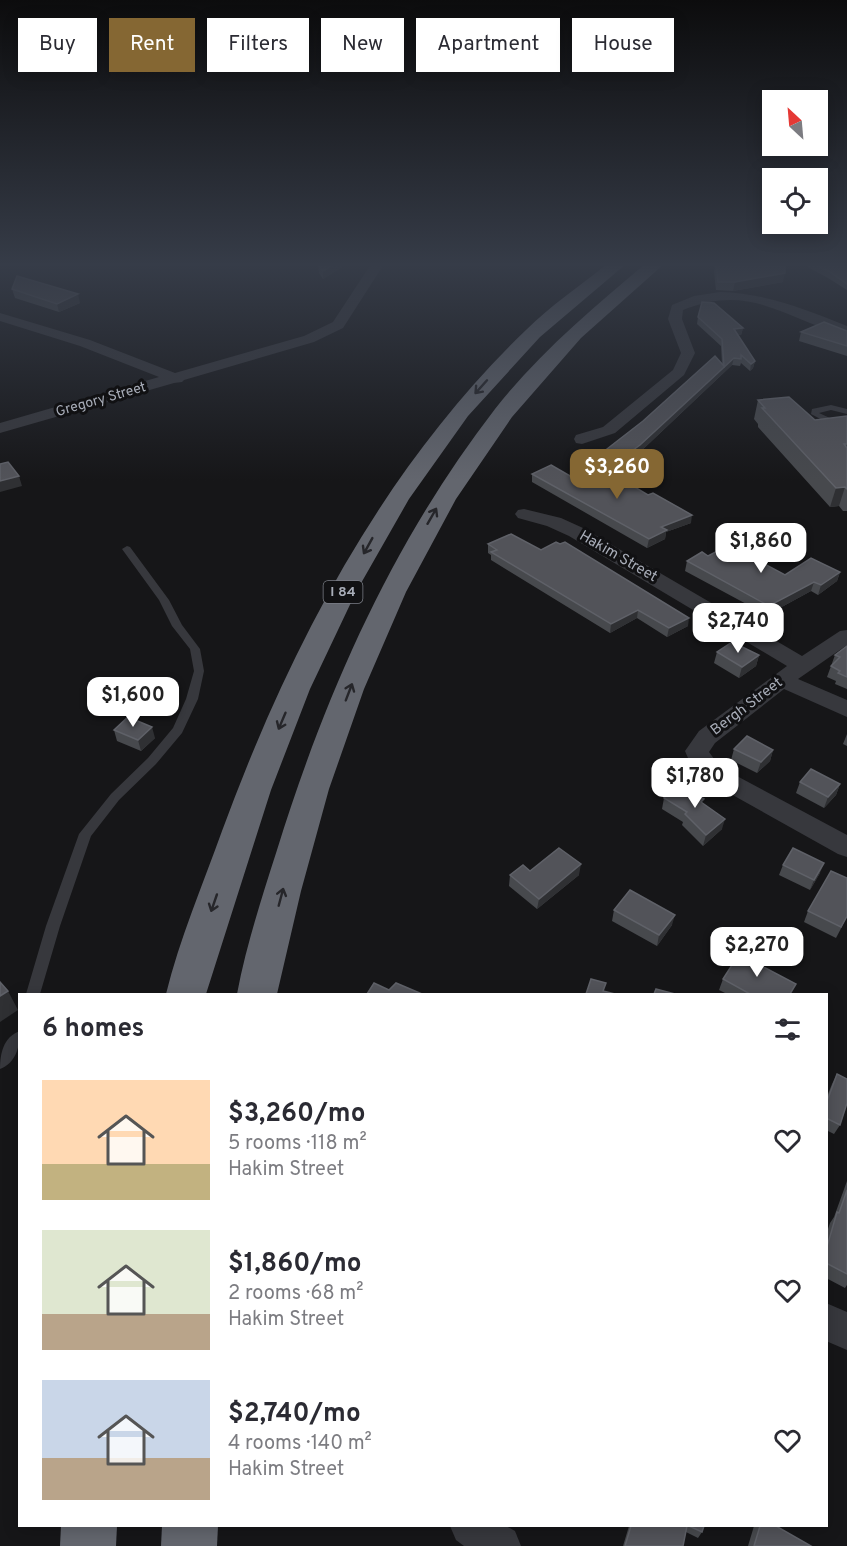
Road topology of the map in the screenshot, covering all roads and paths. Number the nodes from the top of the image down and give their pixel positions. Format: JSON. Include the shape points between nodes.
{"nodes":[{"id":1,"x":63,"y":336,"type":"edge"},
{"id":2,"x":315,"y":336,"type":"edge"},
{"id":3,"x":533,"y":336,"type":"edge"},
{"id":4,"x":570,"y":336,"type":"edge"},
{"id":5,"x":683,"y":336,"type":"edge"},
{"id":6,"x":177,"y":379,"type":"junction"},
{"id":7,"x":847,"y":412,"type":"edge"},
{"id":8,"x":847,"y":421,"type":"edge"},
{"id":9,"x":0,"y":428,"type":"edge"},
{"id":10,"x":582,"y":439,"type":"dead end"},
{"id":11,"x":524,"y":514,"type":"dead end"},
{"id":12,"x":127,"y":549,"type":"dead end"},
{"id":13,"x":847,"y":636,"type":"edge"},
{"id":14,"x":802,"y":665,"type":"junction"},
{"id":15,"x":782,"y":680,"type":"junction"},
{"id":16,"x":847,"y":709,"type":"edge"},
{"id":17,"x":847,"y":847,"type":"edge"},
{"id":18,"x":33,"y":993,"type":"edge"},
{"id":19,"x":186,"y":993,"type":"edge"},
{"id":20,"x":257,"y":993,"type":"edge"},
{"id":21,"x":18,"y":1040,"type":"edge"},
{"id":22,"x":0,"y":1062,"type":"edge"},
{"id":23,"x":828,"y":1322,"type":"edge"},
{"id":24,"x":847,"y":1332,"type":"edge"},
{"id":25,"x":89,"y":1527,"type":"edge"},
{"id":26,"x":190,"y":1527,"type":"edge"},
{"id":27,"x":472,"y":1527,"type":"edge"},
{"id":28,"x":88,"y":1546,"type":"edge"},
{"id":29,"x":189,"y":1546,"type":"edge"},
{"id":30,"x":500,"y":1546,"type":"edge"}],
"edges":[{"from":1,"to":6,"type":"street"},
{"from":2,"to":6,"type":"street","name":"Gregory Street"},
{"from":3,"to":19,"type":"highway","number":"I 84","one_way":true,"via":[[483,385],[432,449],[378,528],[325,626],[268,752]]},
{"from":20,"to":4,"type":"highway","number":"I 84","one_way":true,"via":[[298,839],[378,620],[424,530],[479,443],[535,372]]},
{"from":5,"to":10,"type":"street","via":[[688,353],[679,372],[609,430]]},
{"from":6,"to":9,"type":"street","name":"Gregory Street"},
{"from":7,"to":8,"type":"lane","via":[[830,407],[815,411],[820,418]]},
{"from":11,"to":14,"type":"street","name":"Hakim Street","via":[[576,532]]},
{"from":12,"to":18,"type":"lane","via":[[195,649],[199,671],[178,730],[85,834]]},
{"from":13,"to":14,"type":"street","name":"Bergh Street"},
{"from":14,"to":15,"type":"street","name":"Bergh Street"},
{"from":15,"to":16,"type":"street"},
{"from":15,"to":17,"type":"street","name":"Bergh Street","via":[[707,737],[697,751],[699,759],[723,780]]},
{"from":21,"to":22,"type":"lane"},
{"from":23,"to":24,"type":"street"},
{"from":25,"to":28,"type":"highway"},
{"from":26,"to":29,"type":"highway"},
{"from":27,"to":30,"type":"street"}]}
